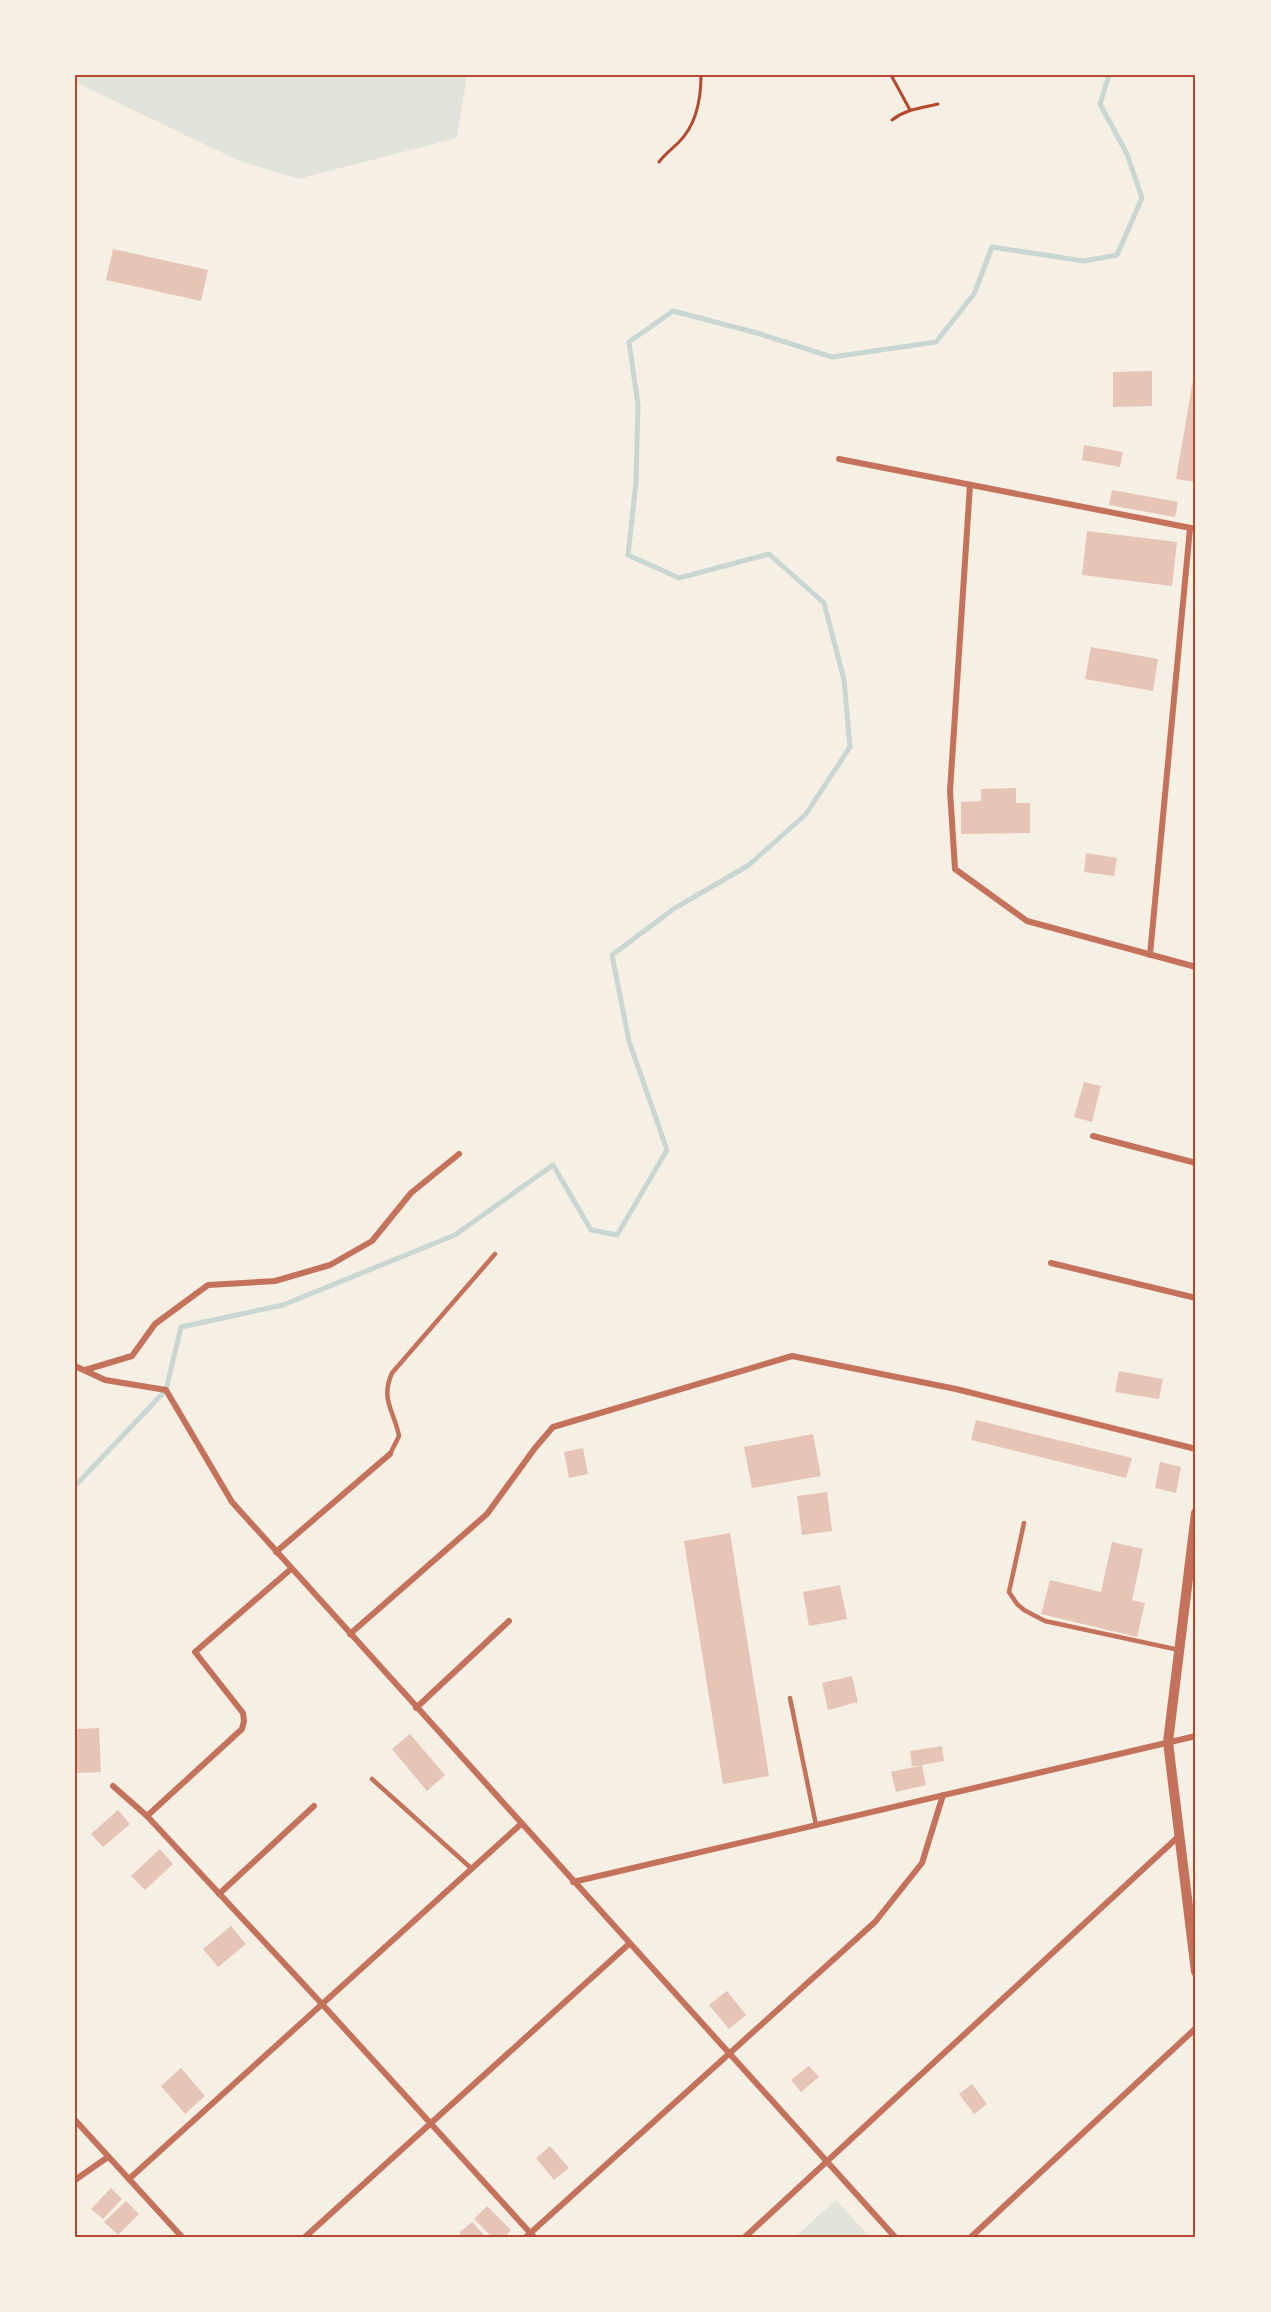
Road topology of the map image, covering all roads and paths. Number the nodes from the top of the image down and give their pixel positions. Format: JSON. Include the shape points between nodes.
{"nodes":[{"id":1,"x":701,"y":75,"type":"edge"},
{"id":2,"x":891,"y":75,"type":"edge"},
{"id":3,"x":938,"y":104,"type":"dead end"},
{"id":4,"x":909,"y":110,"type":"junction"},
{"id":5,"x":892,"y":120,"type":"dead end"},
{"id":6,"x":659,"y":162,"type":"dead end"},
{"id":7,"x":839,"y":459,"type":"dead end"},
{"id":8,"x":970,"y":485,"type":"junction"},
{"id":9,"x":1193,"y":529,"type":"edge"},
{"id":10,"x":1150,"y":955,"type":"junction"},
{"id":11,"x":1196,"y":968,"type":"edge"},
{"id":12,"x":1093,"y":1136,"type":"dead end"},
{"id":13,"x":459,"y":1155,"type":"dead end"},
{"id":14,"x":1196,"y":1163,"type":"edge"},
{"id":15,"x":495,"y":1254,"type":"dead end"},
{"id":16,"x":1051,"y":1263,"type":"dead end"},
{"id":17,"x":1196,"y":1298,"type":"edge"},
{"id":18,"x":75,"y":1366,"type":"edge"},
{"id":19,"x":84,"y":1370,"type":"junction"},
{"id":20,"x":1196,"y":1449,"type":"edge"},
{"id":21,"x":390,"y":1454,"type":"joint"},
{"id":22,"x":1196,"y":1513,"type":"edge"},
{"id":23,"x":1024,"y":1523,"type":"dead end"},
{"id":24,"x":276,"y":1552,"type":"junction"},
{"id":25,"x":291,"y":1569,"type":"junction"},
{"id":26,"x":509,"y":1621,"type":"dead end"},
{"id":27,"x":350,"y":1634,"type":"junction"},
{"id":28,"x":1179,"y":1650,"type":"junction"},
{"id":29,"x":790,"y":1698,"type":"dead end"},
{"id":30,"x":416,"y":1708,"type":"junction"},
{"id":31,"x":1196,"y":1736,"type":"edge"},
{"id":32,"x":1168,"y":1742,"type":"junction"},
{"id":33,"x":372,"y":1779,"type":"dead end"},
{"id":34,"x":113,"y":1786,"type":"dead end"},
{"id":35,"x":943,"y":1795,"type":"junction"},
{"id":36,"x":314,"y":1806,"type":"dead end"},
{"id":37,"x":147,"y":1816,"type":"junction"},
{"id":38,"x":521,"y":1824,"type":"junction"},
{"id":39,"x":816,"y":1825,"type":"junction"},
{"id":40,"x":1180,"y":1835,"type":"junction"},
{"id":41,"x":472,"y":1869,"type":"junction"},
{"id":42,"x":573,"y":1882,"type":"junction"},
{"id":43,"x":219,"y":1894,"type":"junction"},
{"id":44,"x":629,"y":1944,"type":"junction"},
{"id":45,"x":1196,"y":1967,"type":"edge"},
{"id":46,"x":322,"y":2004,"type":"junction"},
{"id":47,"x":1196,"y":2028,"type":"edge"},
{"id":48,"x":729,"y":2053,"type":"junction"},
{"id":49,"x":75,"y":2120,"type":"edge"},
{"id":50,"x":431,"y":2123,"type":"junction"},
{"id":51,"x":108,"y":2157,"type":"junction"},
{"id":52,"x":828,"y":2162,"type":"junction"},
{"id":53,"x":129,"y":2179,"type":"junction"},
{"id":54,"x":75,"y":2180,"type":"edge"},
{"id":55,"x":530,"y":2236,"type":"edge"},
{"id":56,"x":182,"y":2237,"type":"edge"},
{"id":57,"x":305,"y":2237,"type":"edge"},
{"id":58,"x":745,"y":2237,"type":"edge"},
{"id":59,"x":895,"y":2237,"type":"edge"},
{"id":60,"x":971,"y":2237,"type":"edge"}],
"edges":[{"from":1,"to":6,"type":"path","via":[[693,121]]},
{"from":2,"to":4,"type":"path"},
{"from":3,"to":4,"type":"path"},
{"from":4,"to":5,"type":"path"},
{"from":7,"to":8,"type":"street"},
{"from":8,"to":9,"type":"street"},
{"from":8,"to":10,"type":"street","via":[[950,791],[955,869],[1027,921]]},
{"from":9,"to":10,"type":"street"},
{"from":10,"to":11,"type":"street"},
{"from":12,"to":14,"type":"street"},
{"from":13,"to":19,"type":"street","via":[[411,1193],[372,1241],[330,1265],[275,1281],[208,1285],[154,1324],[132,1356]]},
{"from":15,"to":21,"type":"lane","via":[[392,1373],[387,1386],[388,1402],[399,1436]]},
{"from":16,"to":17,"type":"street"},
{"from":18,"to":19,"type":"street"},
{"from":19,"to":24,"type":"street","via":[[105,1380],[166,1390],[232,1503]]},
{"from":20,"to":27,"type":"street","via":[[956,1389],[792,1356],[553,1427],[487,1514]]},
{"from":21,"to":24,"type":"street"},
{"from":22,"to":28,"type":"street"},
{"from":23,"to":28,"type":"lane","via":[[1010,1592],[1023,1610],[1045,1621]]},
{"from":24,"to":25,"type":"street"},
{"from":25,"to":27,"type":"street"},
{"from":25,"to":37,"type":"street","via":[[195,1653],[243,1713],[242,1729]]},
{"from":26,"to":30,"type":"street"},
{"from":27,"to":30,"type":"street"},
{"from":28,"to":32,"type":"street"},
{"from":29,"to":39,"type":"lane"},
{"from":30,"to":38,"type":"street"},
{"from":31,"to":32,"type":"street"},
{"from":32,"to":35,"type":"street"},
{"from":32,"to":40,"type":"street"},
{"from":33,"to":41,"type":"lane"},
{"from":34,"to":37,"type":"street"},
{"from":35,"to":39,"type":"street"},
{"from":35,"to":48,"type":"street","via":[[922,1863],[875,1922]]},
{"from":36,"to":43,"type":"street"},
{"from":37,"to":43,"type":"street"},
{"from":38,"to":41,"type":"street"},
{"from":38,"to":42,"type":"street"},
{"from":39,"to":42,"type":"street"},
{"from":40,"to":45,"type":"street"},
{"from":40,"to":52,"type":"street"},
{"from":41,"to":46,"type":"street"},
{"from":42,"to":44,"type":"street"},
{"from":43,"to":46,"type":"street"},
{"from":44,"to":48,"type":"street"},
{"from":44,"to":50,"type":"street"},
{"from":46,"to":50,"type":"street"},
{"from":46,"to":53,"type":"street"},
{"from":47,"to":60,"type":"street"},
{"from":48,"to":52,"type":"street"},
{"from":48,"to":55,"type":"street"},
{"from":49,"to":51,"type":"street"},
{"from":50,"to":55,"type":"street"},
{"from":50,"to":57,"type":"street"},
{"from":51,"to":53,"type":"street"},
{"from":51,"to":54,"type":"street"},
{"from":52,"to":58,"type":"street"},
{"from":52,"to":59,"type":"street"},
{"from":53,"to":56,"type":"street"}]}
